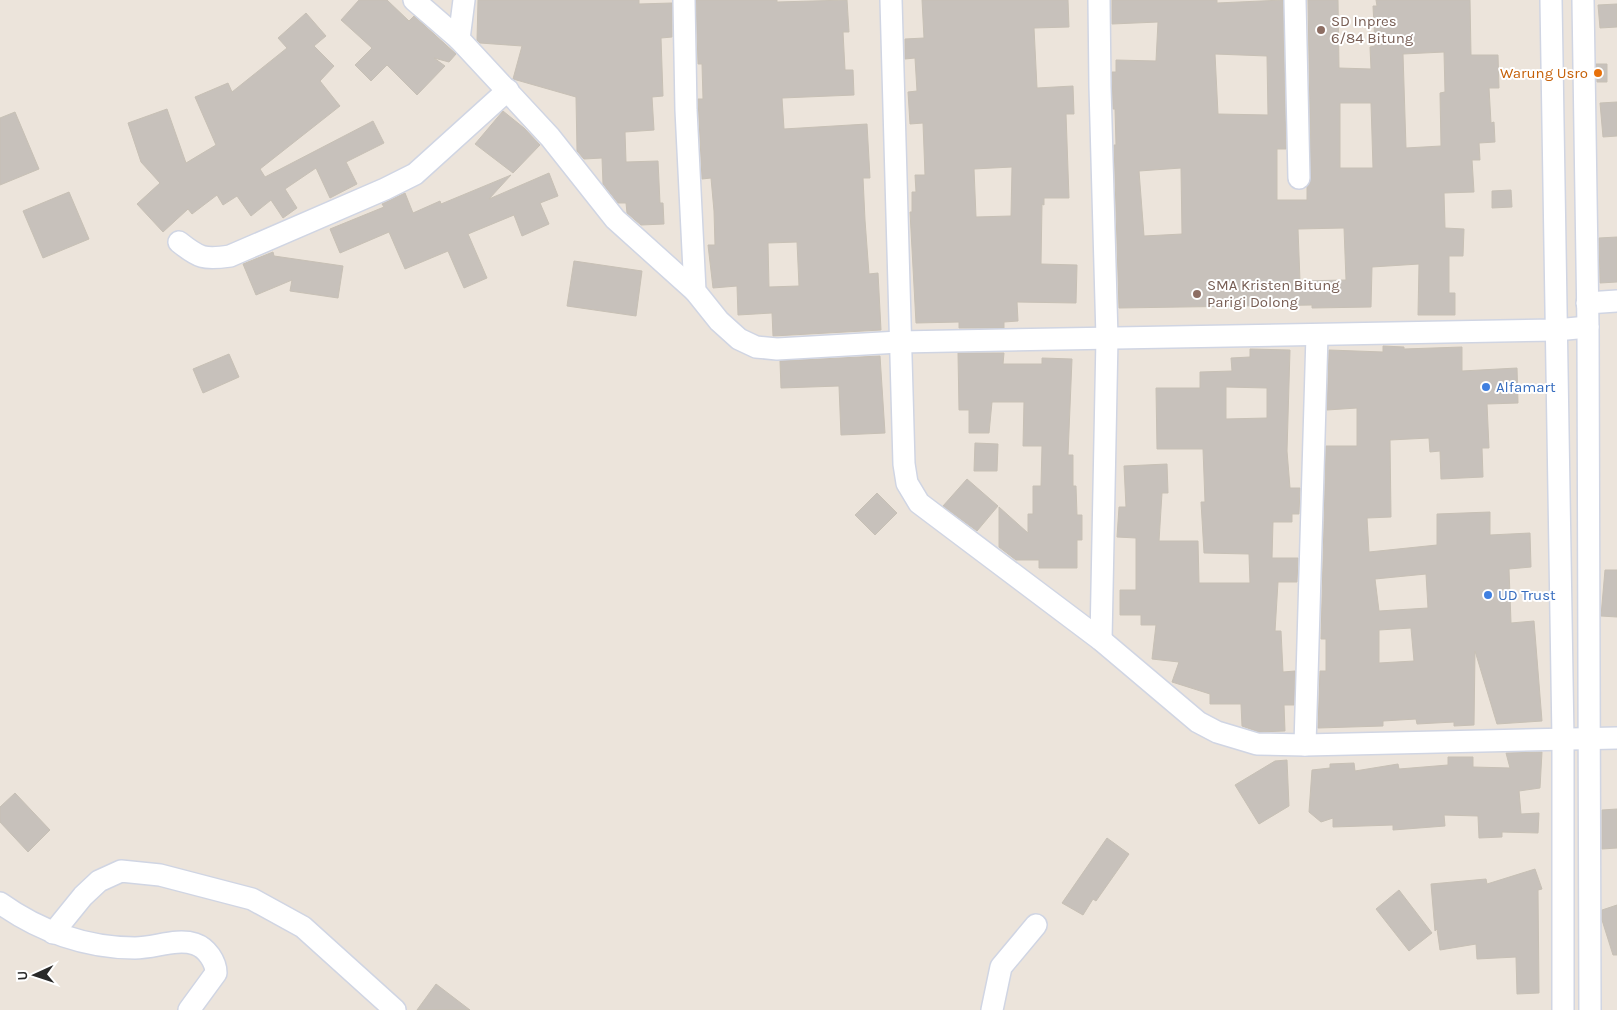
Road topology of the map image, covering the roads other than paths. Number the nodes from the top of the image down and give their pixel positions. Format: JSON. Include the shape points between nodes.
{"nodes":[{"id":1,"x":414,"y":0,"type":"edge"},
{"id":2,"x":464,"y":0,"type":"edge"},
{"id":3,"x":684,"y":0,"type":"edge"},
{"id":4,"x":891,"y":0,"type":"edge"},
{"id":5,"x":1100,"y":0,"type":"edge"},
{"id":6,"x":1295,"y":0,"type":"edge"},
{"id":7,"x":1551,"y":0,"type":"edge"},
{"id":8,"x":1583,"y":0,"type":"edge"},
{"id":9,"x":459,"y":38,"type":"junction"},
{"id":10,"x":508,"y":90,"type":"junction"},
{"id":11,"x":1299,"y":178,"type":"dead end"},
{"id":12,"x":179,"y":242,"type":"dead end"},
{"id":13,"x":695,"y":291,"type":"junction"},
{"id":14,"x":1617,"y":301,"type":"edge"},
{"id":15,"x":1587,"y":304,"type":"junction"},
{"id":16,"x":1588,"y":327,"type":"junction"},
{"id":17,"x":1556,"y":330,"type":"junction"},
{"id":18,"x":1317,"y":335,"type":"junction"},
{"id":19,"x":1107,"y":338,"type":"junction"},
{"id":20,"x":899,"y":342,"type":"junction"},
{"id":21,"x":1101,"y":640,"type":"junction"},
{"id":22,"x":1563,"y":738,"type":"junction"},
{"id":23,"x":1590,"y":738,"type":"junction"},
{"id":24,"x":1617,"y":738,"type":"edge"},
{"id":25,"x":1305,"y":745,"type":"junction"},
{"id":26,"x":0,"y":903,"type":"edge"},
{"id":27,"x":1036,"y":925,"type":"dead end"},
{"id":28,"x":54,"y":933,"type":"junction"},
{"id":29,"x":189,"y":1010,"type":"edge"},
{"id":30,"x":396,"y":1010,"type":"edge"},
{"id":31,"x":992,"y":1010,"type":"edge"},
{"id":32,"x":1563,"y":1010,"type":"edge"},
{"id":33,"x":1590,"y":1010,"type":"edge"}],
"edges":[{"from":1,"to":9,"type":"street"},
{"from":2,"to":9,"type":"street"},
{"from":3,"to":13,"type":"street"},
{"from":4,"to":20,"type":"street"},
{"from":5,"to":19,"type":"street"},
{"from":6,"to":11,"type":"street"},
{"from":7,"to":17,"type":"street"},
{"from":8,"to":15,"type":"street"},
{"from":9,"to":10,"type":"street"},
{"from":10,"to":12,"type":"street","via":[[432,160],[397,184],[230,256],[212,259],[197,256]]},
{"from":10,"to":13,"type":"street","via":[[550,137],[615,220]]},
{"from":13,"to":20,"type":"street","via":[[739,339],[756,347],[777,349]]},
{"from":14,"to":15,"type":"street"},
{"from":15,"to":16,"type":"street"},
{"from":16,"to":17,"type":"street"},
{"from":16,"to":23,"type":"street"},
{"from":17,"to":18,"type":"street"},
{"from":17,"to":22,"type":"street"},
{"from":18,"to":19,"type":"street"},
{"from":18,"to":25,"type":"street"},
{"from":19,"to":20,"type":"street"},
{"from":19,"to":21,"type":"street"},
{"from":20,"to":21,"type":"street","via":[[904,464],[913,496]]},
{"from":21,"to":25,"type":"street","via":[[1198,722],[1217,732],[1257,744]]},
{"from":22,"to":23,"type":"street"},
{"from":22,"to":25,"type":"street"},
{"from":22,"to":32,"type":"street"},
{"from":23,"to":24,"type":"street"},
{"from":23,"to":33,"type":"street"},
{"from":26,"to":28,"type":"street","via":[[24,920]]},
{"from":27,"to":31,"type":"street","via":[[1001,967]]},
{"from":28,"to":29,"type":"street","via":[[105,946],[136,948],[179,942],[197,944],[212,957],[216,973]]},
{"from":28,"to":30,"type":"street","via":[[99,881],[121,871],[160,875],[252,898],[303,927]]}]}
